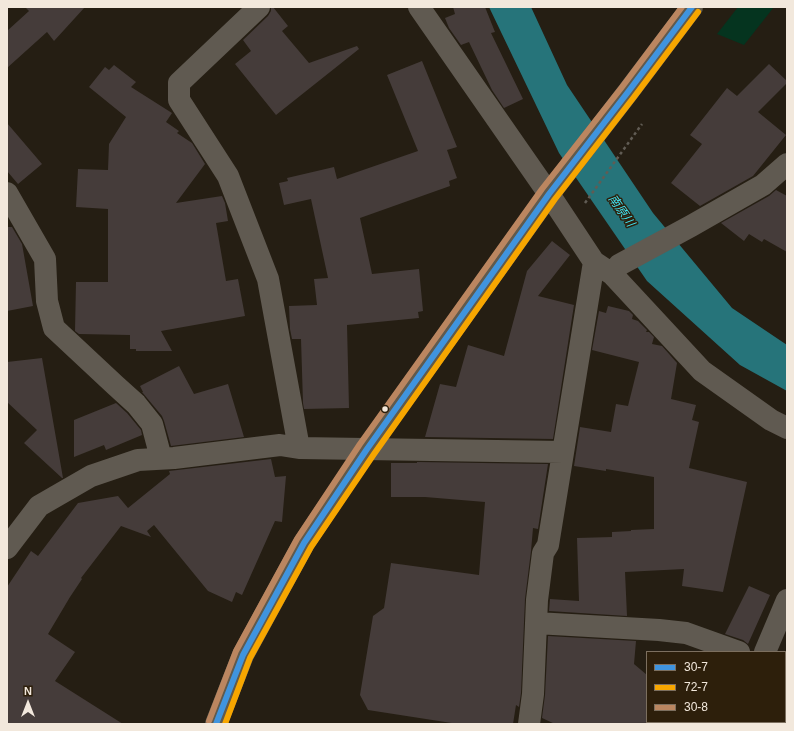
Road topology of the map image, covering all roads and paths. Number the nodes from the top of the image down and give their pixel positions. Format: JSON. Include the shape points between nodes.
{"nodes":[{"id":1,"x":259,"y":7,"type":"edge"},
{"id":2,"x":419,"y":7,"type":"edge"},
{"id":3,"x":692,"y":7,"type":"edge"},
{"id":4,"x":642,"y":124,"type":"dead end"},
{"id":5,"x":787,"y":164,"type":"edge"},
{"id":6,"x":7,"y":193,"type":"edge"},
{"id":7,"x":549,"y":194,"type":"junction"},
{"id":8,"x":585,"y":203,"type":"dead end"},
{"id":9,"x":594,"y":262,"type":"junction"},
{"id":10,"x":616,"y":270,"type":"junction"},
{"id":11,"x":787,"y":428,"type":"edge"},
{"id":12,"x":299,"y":448,"type":"junction"},
{"id":13,"x":367,"y":449,"type":"junction"},
{"id":14,"x":563,"y":452,"type":"junction"},
{"id":15,"x":161,"y":458,"type":"junction"},
{"id":16,"x":7,"y":548,"type":"edge"},
{"id":17,"x":787,"y":600,"type":"edge"},
{"id":18,"x":536,"y":623,"type":"junction"},
{"id":19,"x":736,"y":651,"type":"edge"},
{"id":20,"x":765,"y":651,"type":"edge"},
{"id":21,"x":216,"y":724,"type":"edge"},
{"id":22,"x":529,"y":724,"type":"edge"}],
"edges":[{"from":1,"to":12,"type":"street","via":[[179,83],[179,100],[228,176],[268,279]]},
{"from":2,"to":7,"type":"street"},
{"from":3,"to":7,"type":"highway"},
{"from":4,"to":8,"type":"path"},
{"from":5,"to":10,"type":"street","via":[[763,186]]},
{"from":6,"to":15,"type":"street","via":[[45,259],[47,301],[54,328],[148,418]]},
{"from":7,"to":9,"type":"street"},
{"from":7,"to":13,"type":"highway"},
{"from":9,"to":10,"type":"street"},
{"from":9,"to":14,"type":"street"},
{"from":10,"to":11,"type":"street","via":[[702,371],[771,420]]},
{"from":12,"to":13,"type":"street"},
{"from":12,"to":15,"type":"street","via":[[280,445]]},
{"from":13,"to":14,"type":"street"},
{"from":13,"to":21,"type":"highway","via":[[304,543],[243,655]]},
{"from":14,"to":18,"type":"street","via":[[548,545],[543,553]]},
{"from":15,"to":16,"type":"street","via":[[138,460],[91,476],[39,506]]},
{"from":17,"to":20,"type":"street"},
{"from":18,"to":19,"type":"street","via":[[686,633]]},
{"from":18,"to":22,"type":"street"}]}
